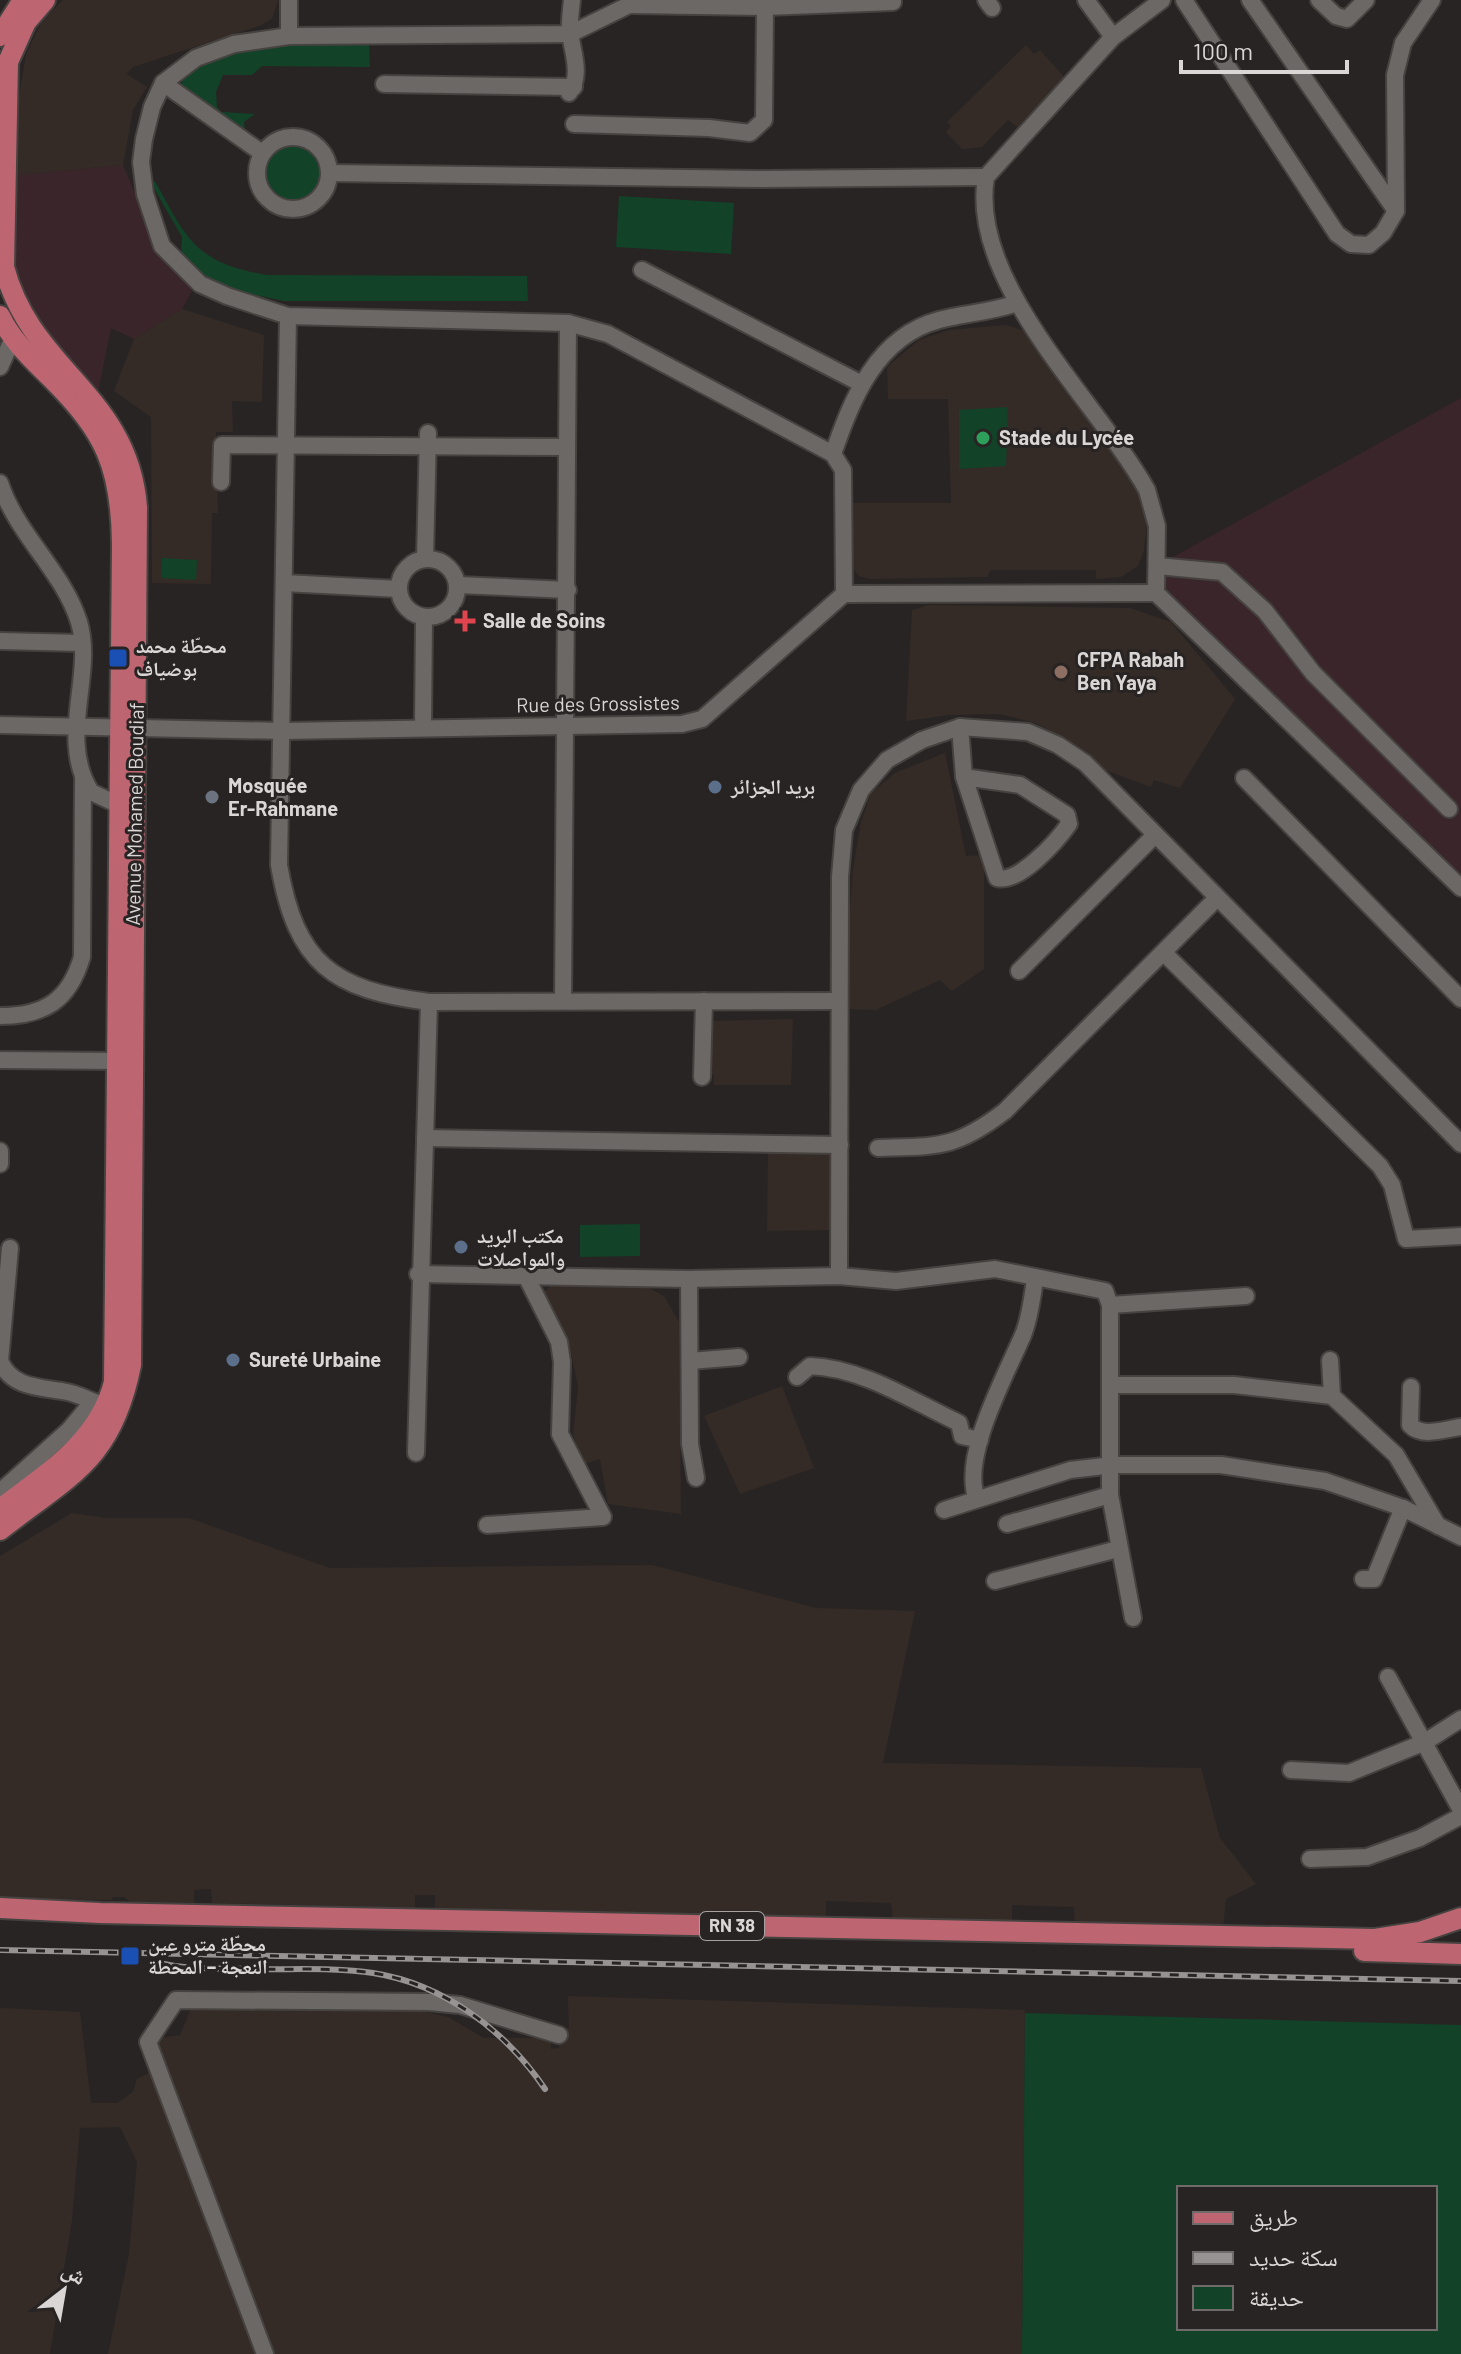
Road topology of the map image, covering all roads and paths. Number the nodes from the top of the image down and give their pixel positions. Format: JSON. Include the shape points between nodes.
{"nodes":[{"id":1,"x":23,"y":0,"type":"edge"},
{"id":2,"x":45,"y":0,"type":"edge"},
{"id":3,"x":289,"y":0,"type":"edge"},
{"id":4,"x":572,"y":0,"type":"edge"},
{"id":5,"x":1086,"y":0,"type":"edge"},
{"id":6,"x":1162,"y":0,"type":"edge"},
{"id":7,"x":1184,"y":0,"type":"edge"},
{"id":8,"x":1250,"y":0,"type":"edge"},
{"id":9,"x":1319,"y":0,"type":"edge"},
{"id":10,"x":1366,"y":0,"type":"edge"},
{"id":11,"x":1432,"y":0,"type":"edge"},
{"id":12,"x":634,"y":2,"type":"edge"},
{"id":13,"x":893,"y":2,"type":"edge"},
{"id":14,"x":765,"y":7,"type":"junction"},
{"id":15,"x":570,"y":34,"type":"junction"},
{"id":16,"x":0,"y":36,"type":"edge"},
{"id":17,"x":289,"y":36,"type":"junction"},
{"id":18,"x":1113,"y":37,"type":"junction"},
{"id":19,"x":163,"y":83,"type":"junction"},
{"id":20,"x":384,"y":84,"type":"dead end"},
{"id":21,"x":574,"y":124,"type":"dead end"},
{"id":22,"x":262,"y":153,"type":"junction"},
{"id":23,"x":329,"y":173,"type":"junction"},
{"id":24,"x":986,"y":177,"type":"junction"},
{"id":25,"x":1396,"y":211,"type":"junction"},
{"id":26,"x":642,"y":270,"type":"dead end"},
{"id":27,"x":1017,"y":303,"type":"junction"},
{"id":28,"x":0,"y":316,"type":"edge"},
{"id":29,"x":288,"y":316,"type":"junction"},
{"id":30,"x":568,"y":323,"type":"junction"},
{"id":31,"x":13,"y":338,"type":"junction"},
{"id":32,"x":0,"y":367,"type":"edge"},
{"id":33,"x":860,"y":383,"type":"junction"},
{"id":34,"x":427,"y":440,"type":"junction"},
{"id":35,"x":283,"y":446,"type":"junction"},
{"id":36,"x":567,"y":447,"type":"junction"},
{"id":37,"x":833,"y":454,"type":"junction"},
{"id":38,"x":221,"y":482,"type":"dead end"},
{"id":39,"x":0,"y":483,"type":"edge"},
{"id":40,"x":425,"y":559,"type":"junction"},
{"id":41,"x":1157,"y":566,"type":"junction"},
{"id":42,"x":284,"y":583,"type":"junction"},
{"id":43,"x":458,"y":585,"type":"junction"},
{"id":44,"x":399,"y":589,"type":"junction"},
{"id":45,"x":568,"y":590,"type":"junction"},
{"id":46,"x":1156,"y":593,"type":"junction"},
{"id":47,"x":844,"y":594,"type":"junction"},
{"id":48,"x":424,"y":618,"type":"junction"},
{"id":49,"x":0,"y":641,"type":"edge"},
{"id":50,"x":81,"y":643,"type":"junction"},
{"id":51,"x":0,"y":725,"type":"edge"},
{"id":52,"x":423,"y":727,"type":"junction"},
{"id":53,"x":567,"y":727,"type":"junction"},
{"id":54,"x":960,"y":727,"type":"junction"},
{"id":55,"x":76,"y":728,"type":"junction"},
{"id":56,"x":128,"y":729,"type":"junction"},
{"id":57,"x":284,"y":731,"type":"junction"},
{"id":58,"x":964,"y":777,"type":"junction"},
{"id":59,"x":83,"y":778,"type":"junction"},
{"id":60,"x":1244,"y":778,"type":"dead end"},
{"id":61,"x":119,"y":805,"type":"junction"},
{"id":62,"x":1449,"y":809,"type":"dead end"},
{"id":63,"x":1154,"y":836,"type":"junction"},
{"id":64,"x":1461,"y":888,"type":"edge"},
{"id":65,"x":1217,"y":898,"type":"junction"},
{"id":66,"x":1164,"y":953,"type":"junction"},
{"id":67,"x":1019,"y":971,"type":"dead end"},
{"id":68,"x":1461,"y":999,"type":"edge"},
{"id":69,"x":563,"y":1001,"type":"junction"},
{"id":70,"x":704,"y":1001,"type":"junction"},
{"id":71,"x":838,"y":1001,"type":"junction"},
{"id":72,"x":429,"y":1002,"type":"junction"},
{"id":73,"x":0,"y":1016,"type":"edge"},
{"id":74,"x":0,"y":1060,"type":"edge"},
{"id":75,"x":118,"y":1061,"type":"junction"},
{"id":76,"x":702,"y":1077,"type":"dead end"},
{"id":77,"x":425,"y":1138,"type":"junction"},
{"id":78,"x":1461,"y":1144,"type":"edge"},
{"id":79,"x":840,"y":1145,"type":"junction"},
{"id":80,"x":878,"y":1148,"type":"dead end"},
{"id":81,"x":0,"y":1151,"type":"edge"},
{"id":82,"x":0,"y":1164,"type":"edge"},
{"id":83,"x":1461,"y":1236,"type":"edge"},
{"id":84,"x":10,"y":1248,"type":"dead end"},
{"id":85,"x":418,"y":1274,"type":"junction"},
{"id":86,"x":526,"y":1276,"type":"junction"},
{"id":87,"x":839,"y":1276,"type":"junction"},
{"id":88,"x":689,"y":1279,"type":"junction"},
{"id":89,"x":1035,"y":1280,"type":"junction"},
{"id":90,"x":1246,"y":1296,"type":"dead end"},
{"id":91,"x":1110,"y":1305,"type":"junction"},
{"id":92,"x":739,"y":1357,"type":"dead end"},
{"id":93,"x":1330,"y":1360,"type":"dead end"},
{"id":94,"x":690,"y":1361,"type":"junction"},
{"id":95,"x":797,"y":1377,"type":"dead end"},
{"id":96,"x":1112,"y":1385,"type":"junction"},
{"id":97,"x":1411,"y":1387,"type":"dead end"},
{"id":98,"x":1332,"y":1396,"type":"junction"},
{"id":99,"x":110,"y":1404,"type":"junction"},
{"id":100,"x":1461,"y":1427,"type":"edge"},
{"id":101,"x":980,"y":1440,"type":"junction"},
{"id":102,"x":416,"y":1453,"type":"dead end"},
{"id":103,"x":1113,"y":1465,"type":"junction"},
{"id":104,"x":696,"y":1478,"type":"dead end"},
{"id":105,"x":0,"y":1492,"type":"edge"},
{"id":106,"x":1110,"y":1495,"type":"junction"},
{"id":107,"x":977,"y":1499,"type":"junction"},
{"id":108,"x":1403,"y":1508,"type":"junction"},
{"id":109,"x":0,"y":1509,"type":"edge"},
{"id":110,"x":944,"y":1510,"type":"dead end"},
{"id":111,"x":1007,"y":1524,"type":"dead end"},
{"id":112,"x":487,"y":1525,"type":"dead end"},
{"id":113,"x":1438,"y":1526,"type":"junction"},
{"id":114,"x":0,"y":1530,"type":"edge"},
{"id":115,"x":1461,"y":1537,"type":"edge"},
{"id":116,"x":1118,"y":1549,"type":"junction"},
{"id":117,"x":1363,"y":1579,"type":"dead end"},
{"id":118,"x":995,"y":1581,"type":"dead end"},
{"id":119,"x":1133,"y":1618,"type":"dead end"},
{"id":120,"x":1388,"y":1677,"type":"dead end"},
{"id":121,"x":1461,"y":1719,"type":"edge"},
{"id":122,"x":1425,"y":1742,"type":"junction"},
{"id":123,"x":1291,"y":1770,"type":"dead end"},
{"id":124,"x":1461,"y":1810,"type":"edge"},
{"id":125,"x":1461,"y":1816,"type":"edge"},
{"id":126,"x":1310,"y":1859,"type":"dead end"},
{"id":127,"x":0,"y":1908,"type":"edge"},
{"id":128,"x":0,"y":1917,"type":"edge"},
{"id":129,"x":1461,"y":1920,"type":"edge"},
{"id":130,"x":1177,"y":1941,"type":"junction"},
{"id":131,"x":1461,"y":1943,"type":"edge"},
{"id":132,"x":1461,"y":1954,"type":"edge"},
{"id":133,"x":559,"y":2035,"type":"dead end"},
{"id":134,"x":265,"y":2354,"type":"edge"}],
"edges":[{"from":1,"to":16,"type":"main road"},
{"from":2,"to":56,"type":"main road","name":"Avenue Mohamed Boudiaf","via":[[26,22],[8,62],[4,267],[22,317],[108,420],[129,460],[137,507]]},
{"from":3,"to":17,"type":"street"},
{"from":4,"to":15,"type":"street"},
{"from":5,"to":18,"type":"street"},
{"from":6,"to":18,"type":"street"},
{"from":7,"to":25,"type":"street","via":[[1337,234],[1351,244],[1369,245]]},
{"from":8,"to":25,"type":"street"},
{"from":9,"to":10,"type":"street","via":[[1347,19]]},
{"from":11,"to":25,"type":"street","via":[[1403,43],[1395,75]]},
{"from":12,"to":14,"type":"street"},
{"from":12,"to":15,"type":"street"},
{"from":13,"to":14,"type":"street"},
{"from":14,"to":21,"type":"street","via":[[764,120],[759,129],[750,133]]},
{"from":15,"to":17,"type":"street"},
{"from":15,"to":20,"type":"street","via":[[576,55],[571,91]]},
{"from":17,"to":19,"type":"street","via":[[234,44],[196,58]]},
{"from":18,"to":24,"type":"street"},
{"from":19,"to":22,"type":"street"},
{"from":19,"to":29,"type":"street","via":[[152,107],[141,162],[162,246],[200,284]]},
{"from":22,"to":23,"type":"street","via":[[279,140],[305,139],[323,154]]},
{"from":22,"to":23,"type":"street","via":[[258,181],[277,205],[299,208],[314,201]]},
{"from":23,"to":24,"type":"street"},
{"from":24,"to":27,"type":"street","via":[[983,203],[989,241]]},
{"from":26,"to":33,"type":"street"},
{"from":27,"to":33,"type":"street","via":[[935,321],[911,333]]},
{"from":27,"to":41,"type":"street","via":[[1147,490],[1157,526]]},
{"from":28,"to":31,"type":"main road","name":"Avenue Mohamed Boudiaf"},
{"from":29,"to":30,"type":"street"},
{"from":29,"to":35,"type":"street"},
{"from":30,"to":36,"type":"street"},
{"from":30,"to":37,"type":"street","via":[[608,334]]},
{"from":31,"to":32,"type":"street"},
{"from":31,"to":56,"type":"main road","name":"Avenue Mohamed Boudiaf","via":[[83,410],[116,473],[122,502]]},
{"from":33,"to":37,"type":"street"},
{"from":34,"to":35,"type":"street"},
{"from":34,"to":36,"type":"street"},
{"from":34,"to":40,"type":"street"},
{"from":35,"to":38,"type":"street","via":[[222,445]]},
{"from":35,"to":42,"type":"street"},
{"from":36,"to":45,"type":"street"},
{"from":37,"to":47,"type":"street","via":[[843,470]]},
{"from":39,"to":50,"type":"street","via":[[15,522],[71,605]]},
{"from":40,"to":43,"type":"street","via":[[447,565]]},
{"from":40,"to":44,"type":"street","via":[[409,566]]},
{"from":41,"to":46,"type":"street"},
{"from":41,"to":62,"type":"street","via":[[1222,572],[1265,611],[1313,673]]},
{"from":42,"to":44,"type":"street"},
{"from":42,"to":57,"type":"street"},
{"from":43,"to":45,"type":"street"},
{"from":43,"to":48,"type":"street","via":[[453,606]]},
{"from":44,"to":48,"type":"street","via":[[403,604]]},
{"from":45,"to":53,"type":"street"},
{"from":46,"to":47,"type":"street"},
{"from":46,"to":64,"type":"street"},
{"from":47,"to":53,"type":"street","name":"Rue des Grossistes","via":[[702,719]]},
{"from":48,"to":52,"type":"street"},
{"from":49,"to":50,"type":"street"},
{"from":50,"to":55,"type":"street"},
{"from":51,"to":55,"type":"street","name":"Rue des Grossistes"},
{"from":52,"to":53,"type":"street","name":"Rue des Grossistes"},
{"from":52,"to":57,"type":"street","name":"Rue des Grossistes"},
{"from":53,"to":69,"type":"street"},
{"from":54,"to":58,"type":"street"},
{"from":54,"to":63,"type":"street","via":[[1028,732],[1058,745],[1085,763]]},
{"from":54,"to":71,"type":"street","via":[[887,760],[861,790],[844,830]]},
{"from":55,"to":56,"type":"street","name":"Rue des Grossistes"},
{"from":55,"to":59,"type":"street"},
{"from":56,"to":57,"type":"street","name":"Rue des Grossistes"},
{"from":56,"to":61,"type":"main road","name":"Avenue Mohamed Boudiaf"},
{"from":56,"to":99,"type":"main road","name":"Avenue Mohamed Boudiaf","via":[[131,1365]]},
{"from":57,"to":72,"type":"street","via":[[279,865],[291,921],[326,969],[354,987]]},
{"from":58,"to":58,"type":"street","via":[[997,878],[1013,878],[1069,824],[1067,815],[1020,785]]},
{"from":59,"to":61,"type":"street","name":"Avenue Mohamed Boudiaf","via":[[95,796]]},
{"from":59,"to":73,"type":"street","via":[[82,957],[77,974],[43,1011]]},
{"from":60,"to":68,"type":"street"},
{"from":61,"to":75,"type":"main road","name":"Avenue Mohamed Boudiaf"},
{"from":63,"to":65,"type":"street"},
{"from":63,"to":67,"type":"street"},
{"from":65,"to":66,"type":"street"},
{"from":65,"to":78,"type":"street"},
{"from":66,"to":80,"type":"street","via":[[1005,1111],[967,1138],[935,1146]]},
{"from":66,"to":83,"type":"street","via":[[1380,1166],[1392,1185],[1406,1239]]},
{"from":69,"to":70,"type":"street"},
{"from":69,"to":72,"type":"street"},
{"from":70,"to":71,"type":"street"},
{"from":70,"to":76,"type":"street"},
{"from":71,"to":79,"type":"street"},
{"from":72,"to":77,"type":"street"},
{"from":74,"to":75,"type":"street"},
{"from":75,"to":99,"type":"main road","name":"Avenue Mohamed Boudiaf","via":[[117,1345]]},
{"from":77,"to":79,"type":"street"},
{"from":77,"to":85,"type":"street"},
{"from":79,"to":87,"type":"street"},
{"from":81,"to":82,"type":"street"},
{"from":84,"to":99,"type":"street","via":[[0,1361],[4,1371],[29,1386]]},
{"from":85,"to":86,"type":"street"},
{"from":85,"to":102,"type":"street"},
{"from":86,"to":88,"type":"street"},
{"from":86,"to":112,"type":"street","via":[[559,1342],[560,1434],[603,1517]]},
{"from":87,"to":88,"type":"street"},
{"from":87,"to":89,"type":"street","via":[[896,1281],[995,1269]]},
{"from":88,"to":94,"type":"street"},
{"from":89,"to":91,"type":"street","via":[[1105,1291]]},
{"from":89,"to":101,"type":"street","via":[[1024,1332]]},
{"from":90,"to":91,"type":"street"},
{"from":91,"to":96,"type":"street"},
{"from":92,"to":94,"type":"street"},
{"from":93,"to":98,"type":"street"},
{"from":94,"to":104,"type":"street","via":[[690,1444]]},
{"from":95,"to":101,"type":"street","via":[[810,1366],[870,1379],[959,1423],[962,1436]]},
{"from":96,"to":98,"type":"street","via":[[1234,1385]]},
{"from":96,"to":103,"type":"street"},
{"from":97,"to":100,"type":"street","via":[[1414,1429]]},
{"from":98,"to":113,"type":"street","via":[[1396,1455]]},
{"from":99,"to":105,"type":"street","via":[[90,1405]]},
{"from":99,"to":109,"type":"main road","name":"Avenue Mohamed Boudiaf","via":[[66,1458]]},
{"from":99,"to":114,"type":"main road","name":"Avenue Mohamed Boudiaf","via":[[99,1449]]},
{"from":101,"to":107,"type":"street","via":[[970,1483]]},
{"from":103,"to":106,"type":"street"},
{"from":103,"to":107,"type":"street","via":[[1070,1470]]},
{"from":103,"to":108,"type":"street","via":[[1221,1465],[1281,1472]]},
{"from":106,"to":111,"type":"street"},
{"from":106,"to":116,"type":"street"},
{"from":107,"to":110,"type":"street"},
{"from":108,"to":113,"type":"street"},
{"from":108,"to":117,"type":"street","via":[[1374,1579]]},
{"from":113,"to":115,"type":"street"},
{"from":116,"to":118,"type":"street"},
{"from":116,"to":119,"type":"street"},
{"from":120,"to":122,"type":"street"},
{"from":121,"to":122,"type":"street"},
{"from":122,"to":123,"type":"street","via":[[1349,1773]]},
{"from":122,"to":124,"type":"street"},
{"from":125,"to":126,"type":"street","via":[[1367,1857]]},
{"from":127,"to":130,"type":"main road","number":"RN 38"},
{"from":128,"to":130,"type":"main road","number":"RN 38"},
{"from":129,"to":130,"type":"main road","number":"RN 38","via":[[1375,1939]]},
{"from":129,"to":131,"type":"main road","number":"RN 38"},
{"from":130,"to":132,"type":"main road","number":"RN 38"},
{"from":133,"to":134,"type":"street","via":[[460,2005],[429,2002],[176,2000],[148,2042]]}]}
